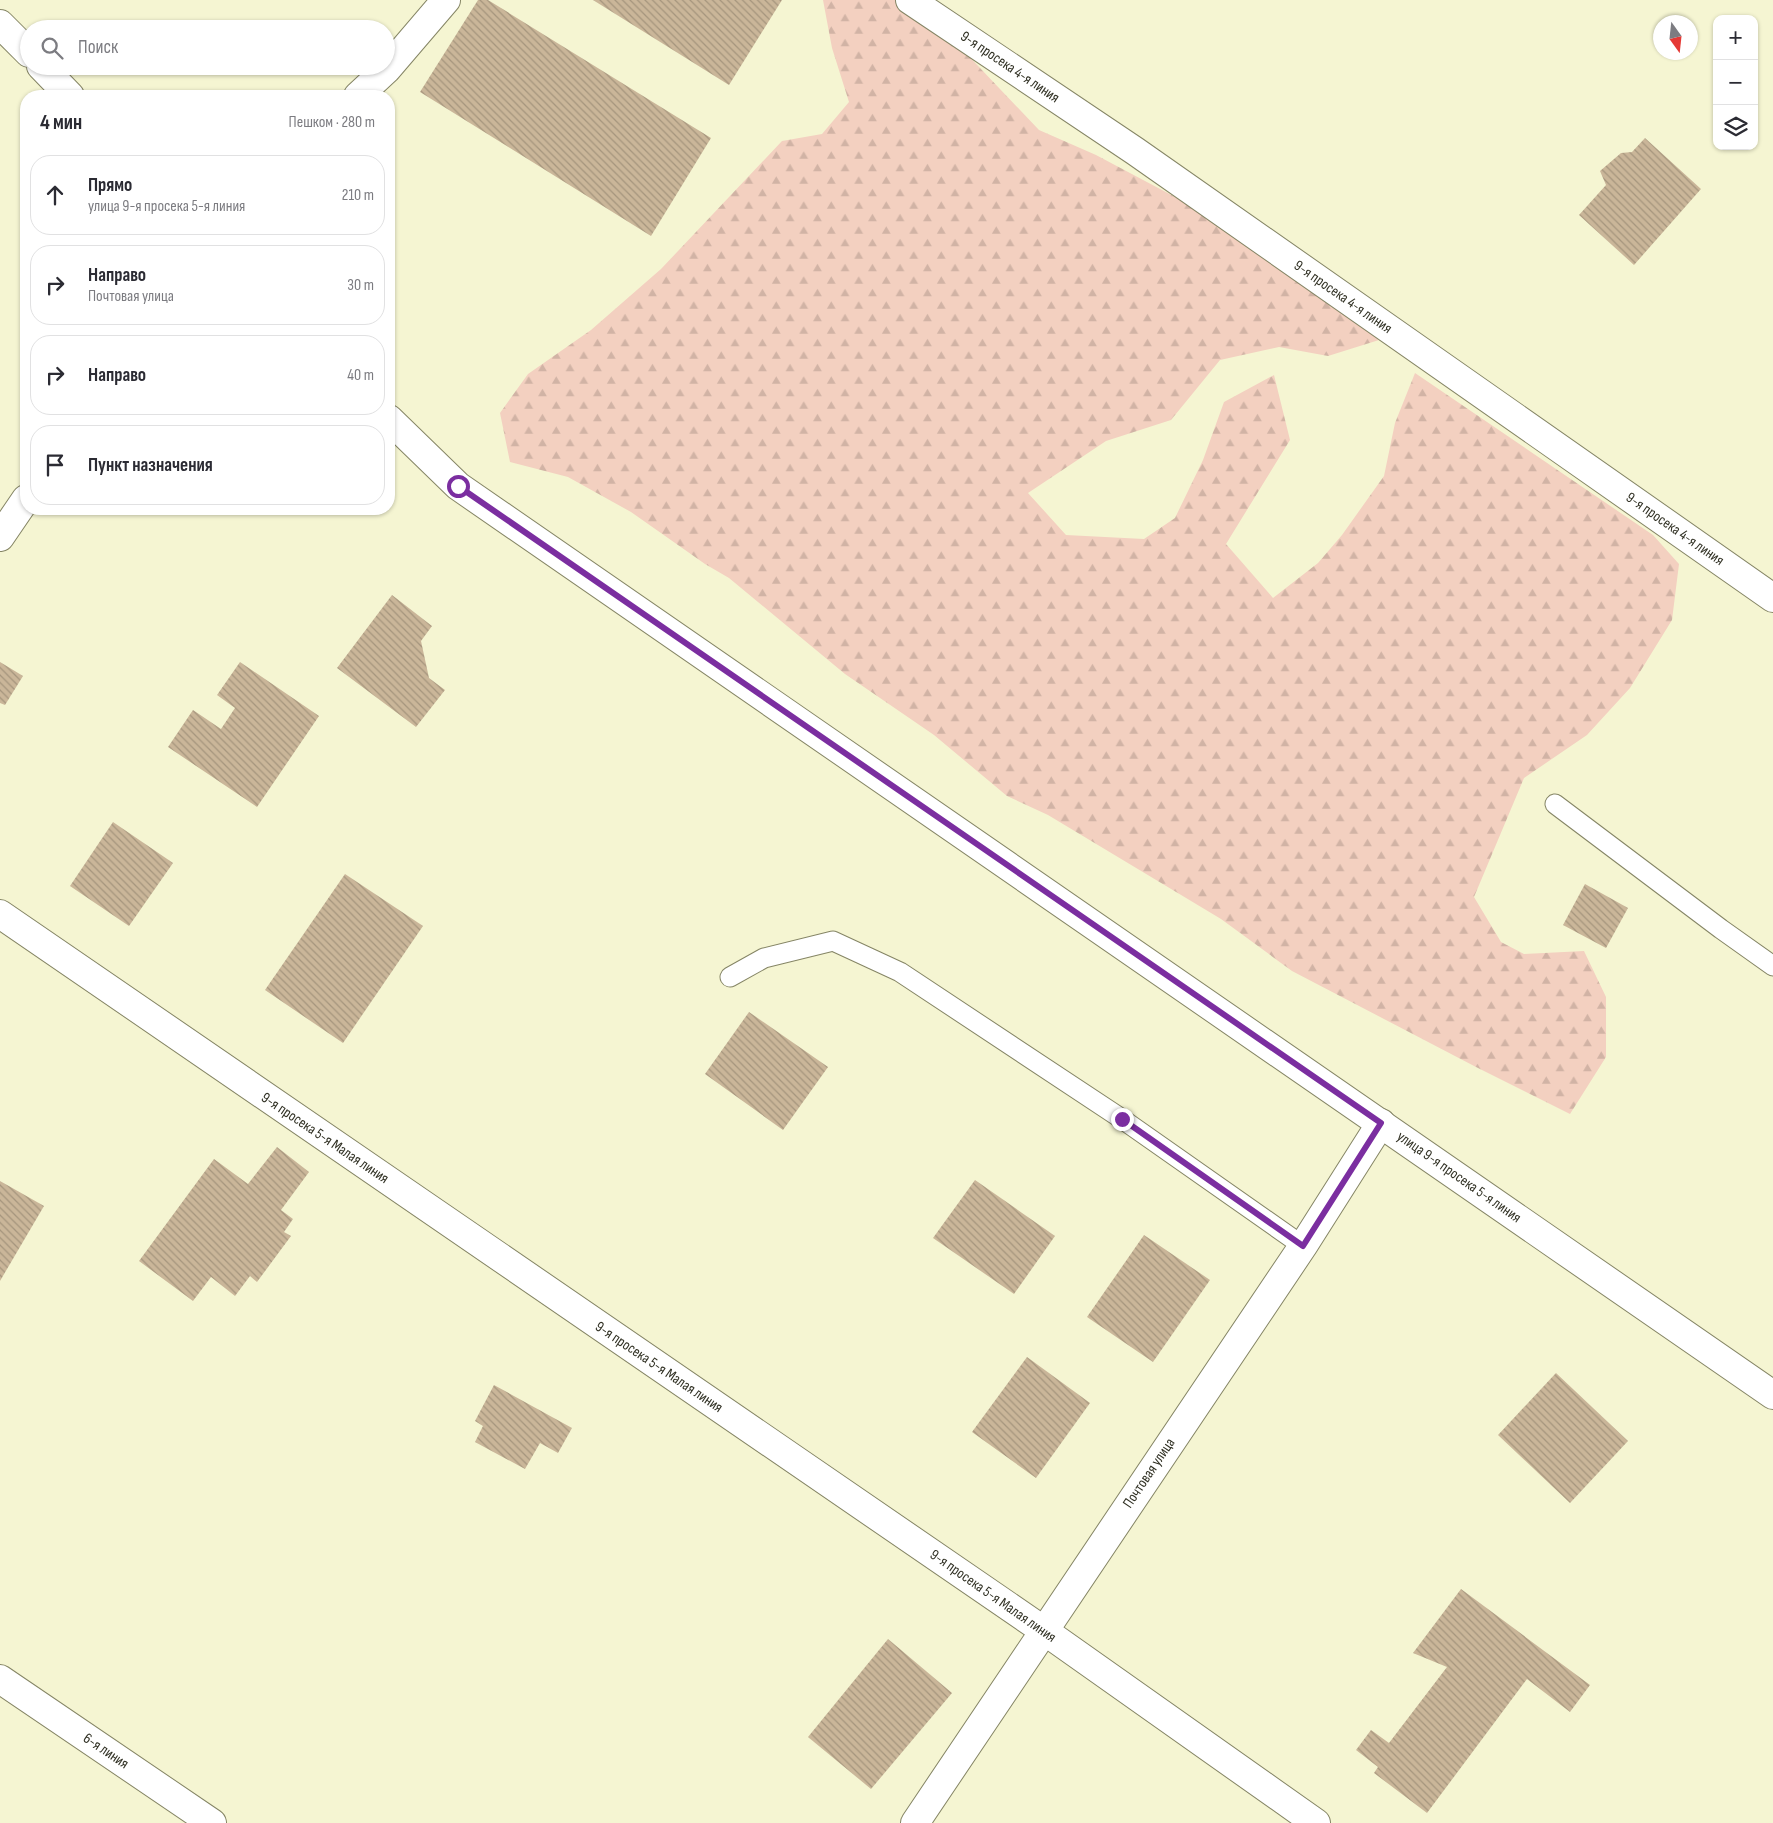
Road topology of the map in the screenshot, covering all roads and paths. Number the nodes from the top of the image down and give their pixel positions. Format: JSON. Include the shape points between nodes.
{"nodes":[{"id":1,"x":446,"y":0,"type":"edge"},
{"id":2,"x":910,"y":0,"type":"edge"},
{"id":3,"x":0,"y":24,"type":"edge"},
{"id":4,"x":20,"y":45,"type":"edge"},
{"id":5,"x":395,"y":59,"type":"edge"},
{"id":6,"x":50,"y":75,"type":"edge"},
{"id":7,"x":380,"y":75,"type":"edge"},
{"id":8,"x":64,"y":90,"type":"edge"},
{"id":9,"x":364,"y":90,"type":"edge"},
{"id":10,"x":395,"y":425,"type":"edge"},
{"id":11,"x":20,"y":508,"type":"edge"},
{"id":12,"x":0,"y":537,"type":"edge"},
{"id":13,"x":1773,"y":598,"type":"edge"},
{"id":14,"x":1555,"y":804,"type":"dead end"},
{"id":15,"x":0,"y":914,"type":"edge"},
{"id":16,"x":1773,"y":966,"type":"edge"},
{"id":17,"x":730,"y":977,"type":"dead end"},
{"id":18,"x":1381,"y":1123,"type":"junction"},
{"id":19,"x":1303,"y":1246,"type":"junction"},
{"id":20,"x":1773,"y":1395,"type":"edge"},
{"id":21,"x":1043,"y":1630,"type":"junction"},
{"id":22,"x":0,"y":1679,"type":"edge"},
{"id":23,"x":212,"y":1823,"type":"edge"},
{"id":24,"x":915,"y":1823,"type":"edge"},
{"id":25,"x":1316,"y":1823,"type":"edge"}],
"edges":[{"from":1,"to":5,"type":"street"},
{"from":2,"to":13,"type":"street","name":"9-я просека 4-я линия","via":[[1135,150]]},
{"from":3,"to":4,"type":"street"},
{"from":6,"to":8,"type":"street"},
{"from":7,"to":9,"type":"street"},
{"from":10,"to":18,"type":"street","name":"улица 9-я просека 5-я линия","via":[[458,486]]},
{"from":11,"to":12,"type":"street"},
{"from":14,"to":16,"type":"lane"},
{"from":15,"to":21,"type":"street","name":"9-я просека 5-я Малая линия"},
{"from":17,"to":19,"type":"lane","via":[[764,958],[833,941],[900,972],[1122,1119]]},
{"from":18,"to":19,"type":"street","name":"Почтовая улица"},
{"from":18,"to":20,"type":"street","name":"улица 9-я просека 5-я линия"},
{"from":19,"to":21,"type":"street","name":"Почтовая улица"},
{"from":21,"to":24,"type":"street","name":"Почтовая улица"},
{"from":21,"to":25,"type":"street","name":"9-я просека 5-я Малая линия"},
{"from":22,"to":23,"type":"street","name":"6-я линия"}]}
